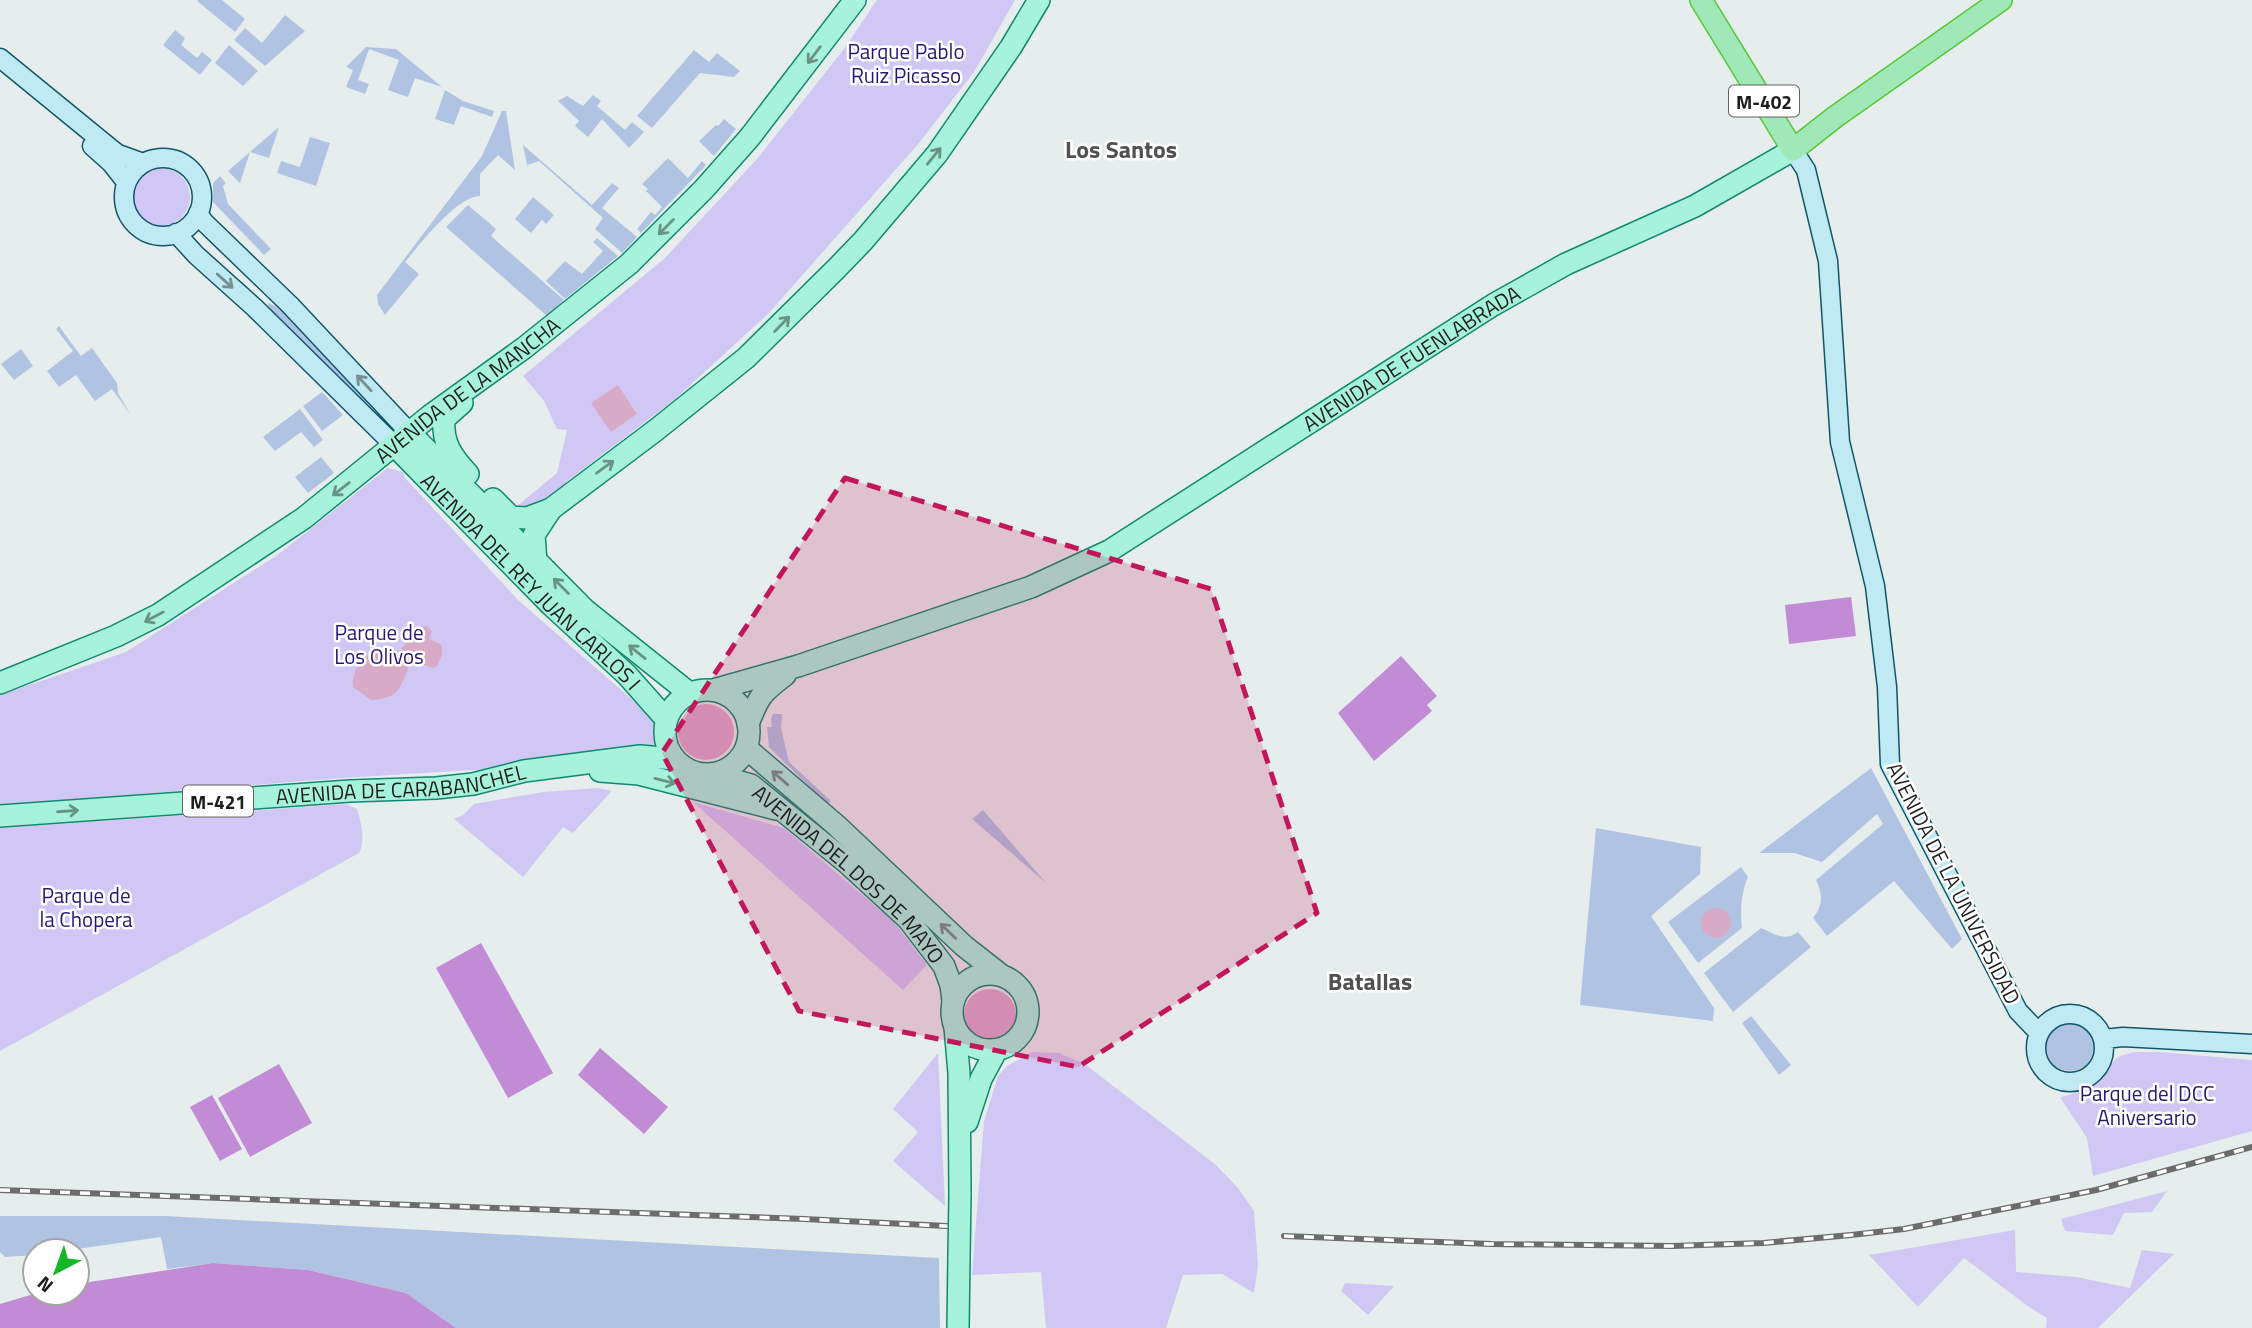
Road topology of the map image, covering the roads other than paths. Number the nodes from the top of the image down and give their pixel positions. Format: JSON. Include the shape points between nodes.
{"nodes":[{"id":1,"x":855,"y":0,"type":"edge"},
{"id":2,"x":1039,"y":0,"type":"edge"},
{"id":3,"x":1701,"y":0,"type":"edge"},
{"id":4,"x":2001,"y":0,"type":"edge"},
{"id":5,"x":0,"y":58,"type":"edge"},
{"id":6,"x":0,"y":71,"type":"edge"},
{"id":7,"x":1793,"y":150,"type":"junction"},
{"id":8,"x":143,"y":163,"type":"junction"},
{"id":9,"x":126,"y":182,"type":"junction"},
{"id":10,"x":198,"y":213,"type":"junction"},
{"id":11,"x":176,"y":233,"type":"junction"},
{"id":12,"x":524,"y":348,"type":"junction"},
{"id":13,"x":402,"y":439,"type":"junction"},
{"id":14,"x":551,"y":509,"type":"junction"},
{"id":15,"x":536,"y":562,"type":"junction"},
{"id":16,"x":798,"y":666,"type":"junction"},
{"id":17,"x":0,"y":683,"type":"edge"},
{"id":18,"x":713,"y":690,"type":"junction"},
{"id":19,"x":689,"y":693,"type":"junction"},
{"id":20,"x":666,"y":719,"type":"junction"},
{"id":21,"x":748,"y":724,"type":"junction"},
{"id":22,"x":746,"y":748,"type":"junction"},
{"id":23,"x":674,"y":759,"type":"junction"},
{"id":24,"x":524,"y":771,"type":"junction"},
{"id":25,"x":713,"y":774,"type":"junction"},
{"id":26,"x":786,"y":811,"type":"junction"},
{"id":27,"x":0,"y":816,"type":"edge"},
{"id":28,"x":1001,"y":975,"type":"junction"},
{"id":29,"x":953,"y":1001,"type":"junction"},
{"id":30,"x":955,"y":1027,"type":"junction"},
{"id":31,"x":2039,"y":1033,"type":"junction"},
{"id":32,"x":2104,"y":1039,"type":"junction"},
{"id":33,"x":2252,"y":1044,"type":"edge"},
{"id":34,"x":996,"y":1051,"type":"junction"},
{"id":35,"x":960,"y":1144,"type":"junction"},
{"id":36,"x":958,"y":1328,"type":"edge"}],
"edges":[{"from":1,"to":12,"type":"main road","name":"AVENIDA DE LA MANCHA","one_way":true,"via":[[750,137],[704,188],[629,264]]},
{"from":14,"to":2,"type":"main road","one_way":true,"via":[[746,358],[837,268],[937,153]]},
{"from":3,"to":7,"type":"highway","number":"M-402"},
{"from":4,"to":7,"type":"highway","name":"AVENIDA DE FUENLABRADA"},
{"from":5,"to":8,"type":"main road","via":[[118,154]]},
{"from":6,"to":9,"type":"main road","via":[[84,139]]},
{"from":7,"to":16,"type":"main road","name":"AVENIDA DE FUENLABRADA","via":[[1695,206],[1566,264],[1493,305],[1109,551],[1031,587]]},
{"from":7,"to":31,"type":"main road","name":"AVENIDA DE LA UNIVERSIDAD","via":[[1806,170],[1828,261],[1840,442],[1875,586],[1890,764],[2018,1011]]},
{"from":8,"to":9,"type":"main road"},
{"from":8,"to":10,"type":"main road","via":[[169,158],[191,171],[200,187]]},
{"from":9,"to":11,"type":"main road","via":[[124,203],[133,222],[156,235]]},
{"from":10,"to":11,"type":"main road"},
{"from":13,"to":10,"type":"main road","name":"AVENIDA DEL REY JUAN CARLOS I","one_way":true,"via":[[290,305]]},
{"from":11,"to":13,"type":"main road","name":"AVENIDA DEL REY JUAN CARLOS I","one_way":true,"via":[[327,377]]},
{"from":12,"to":13,"type":"main road","name":"AVENIDA DE LA MANCHA"},
{"from":12,"to":14,"type":"main road","name":"AVENIDA DEL REY JUAN CARLOS I","via":[[444,419],[443,434],[457,462],[511,517],[527,518]]},
{"from":13,"to":15,"type":"main road","name":"AVENIDA DEL REY JUAN CARLOS I","via":[[435,458]]},
{"from":13,"to":17,"type":"main road","name":"AVENIDA DE LA MANCHA","one_way":true,"via":[[304,518],[158,615]]},
{"from":13,"to":20,"type":"main road","name":"AVENIDA DEL REY JUAN CARLOS I","via":[[551,605]]},
{"from":14,"to":15,"type":"main road","via":[[534,536]]},
{"from":19,"to":15,"type":"main road","name":"AVENIDA DEL REY JUAN CARLOS I","one_way":true,"via":[[585,610]]},
{"from":16,"to":18,"type":"main road","name":"AVENIDA DE FUENLABRADA"},
{"from":16,"to":21,"type":"main road","name":"AVENIDA DE FUENLABRADA","via":[[763,691]]},
{"from":18,"to":19,"type":"main road"},
{"from":18,"to":21,"type":"main road","via":[[736,701]]},
{"from":19,"to":20,"type":"main road","via":[[671,708]]},
{"from":20,"to":23,"type":"main road","via":[[664,733]]},
{"from":21,"to":22,"type":"main road"},
{"from":22,"to":25,"type":"main road","via":[[727,769]]},
{"from":28,"to":22,"type":"main road","name":"AVENIDA DEL DOS DE MAYO","one_way":true},
{"from":23,"to":24,"type":"main road","name":"AVENIDA DE CARABANCHEL","number":"M-421","via":[[640,757]]},
{"from":23,"to":25,"type":"main road","via":[[692,771]]},
{"from":24,"to":26,"type":"main road","one_way":true,"via":[[639,774]]},
{"from":27,"to":24,"type":"main road","name":"AVENIDA DE CARABANCHEL","number":"M-421","one_way":true,"via":[[436,788]]},
{"from":25,"to":26,"type":"main road","name":"AVENIDA DEL DOS DE MAYO","via":[[751,785]]},
{"from":26,"to":29,"type":"main road","name":"AVENIDA DEL DOS DE MAYO","via":[[908,919],[944,966]]},
{"from":28,"to":29,"type":"main road","via":[[977,975],[966,981]]},
{"from":28,"to":34,"type":"main road","via":[[1025,995],[1029,1017],[1019,1038]]},
{"from":29,"to":30,"type":"main road"},
{"from":30,"to":34,"type":"main road","via":[[971,1045]]},
{"from":30,"to":35,"type":"main road"},
{"from":31,"to":32,"type":"main road","via":[[2059,1015],[2077,1014],[2089,1019]]},
{"from":31,"to":32,"type":"main road","via":[[2036,1052],[2043,1069],[2068,1083],[2079,1082],[2097,1070],[2103,1060]]},
{"from":32,"to":33,"type":"main road"},
{"from":34,"to":35,"type":"main road","via":[[981,1079]]},
{"from":35,"to":36,"type":"main road","bridge":true}]}
